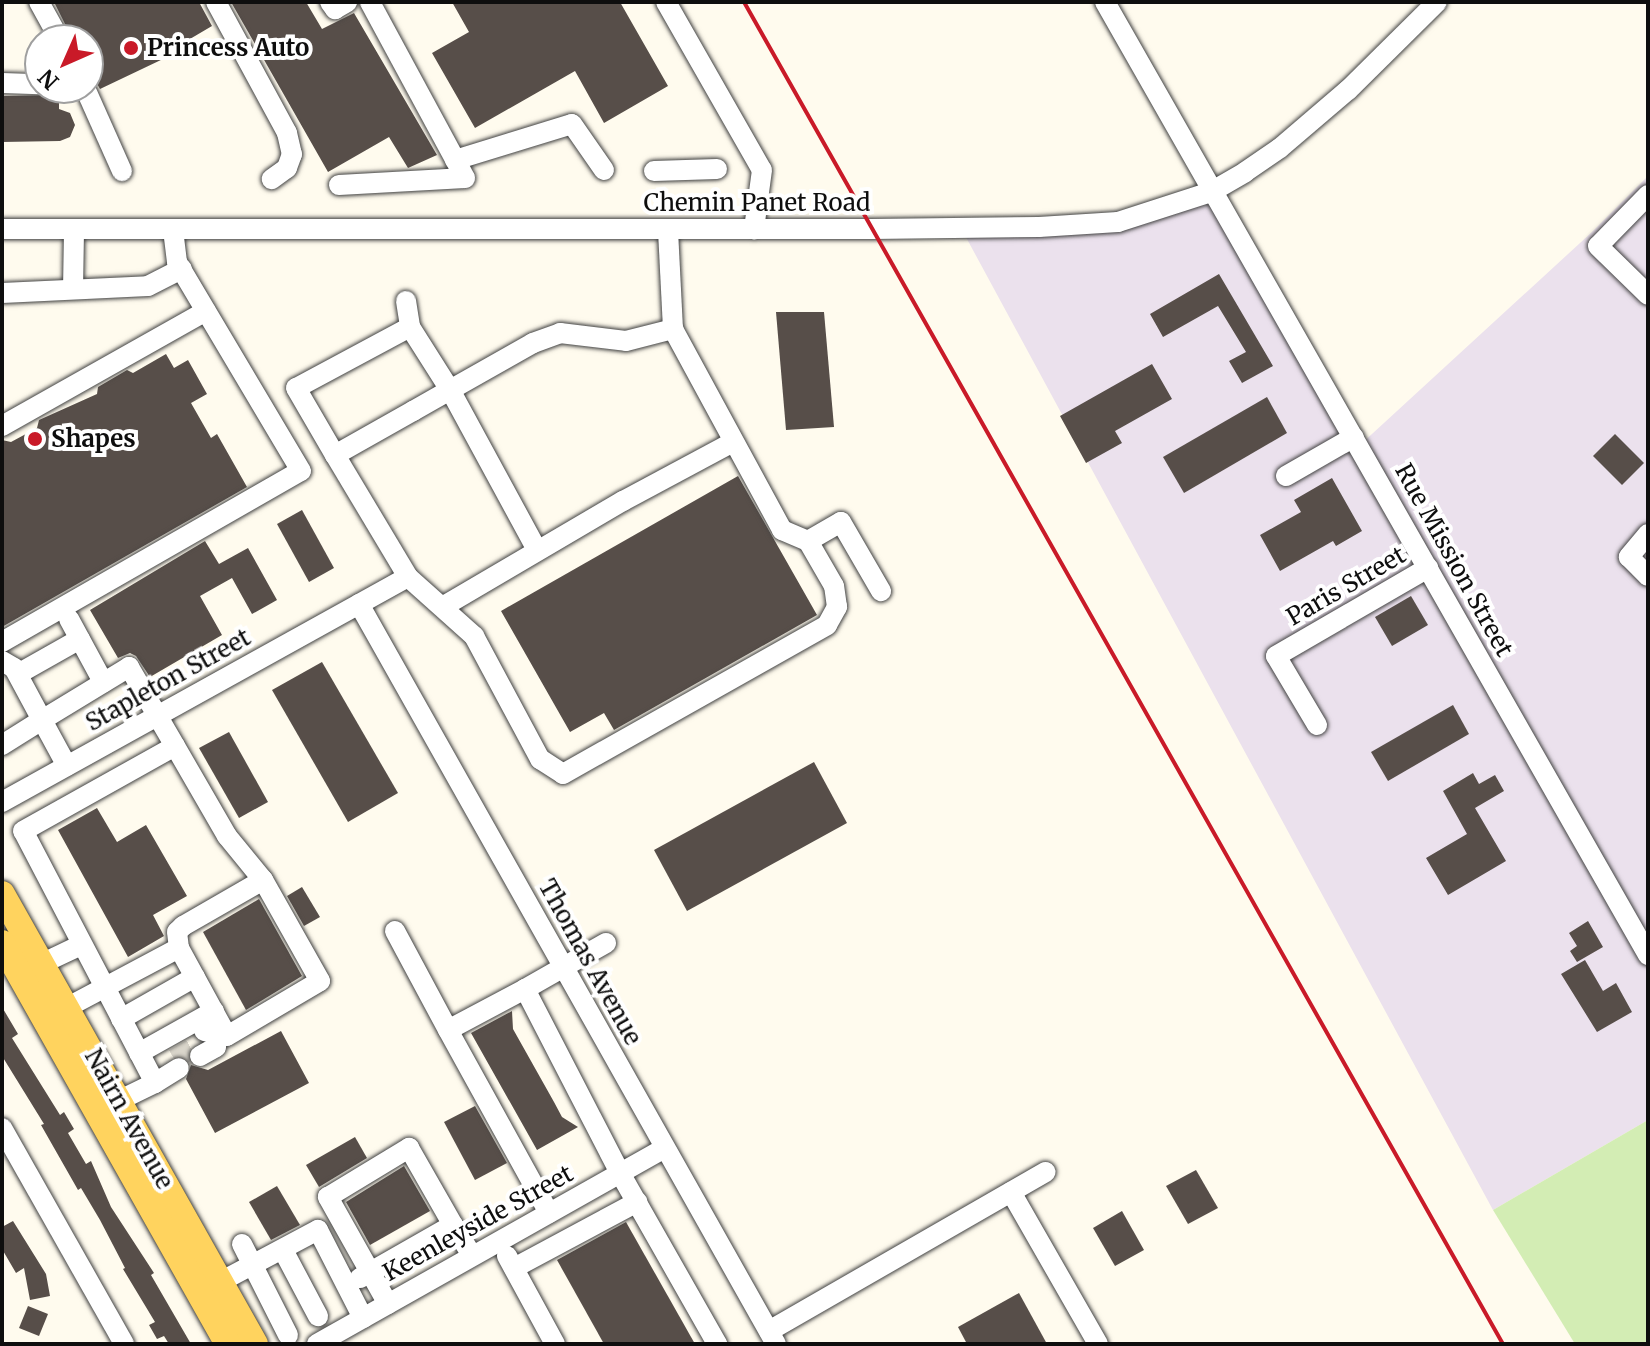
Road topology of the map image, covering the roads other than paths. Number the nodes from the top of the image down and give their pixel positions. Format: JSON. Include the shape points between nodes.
{"nodes":[{"id":1,"x":39,"y":2,"type":"edge"},
{"id":2,"x":216,"y":2,"type":"edge"},
{"id":3,"x":330,"y":2,"type":"edge"},
{"id":4,"x":347,"y":2,"type":"edge"},
{"id":5,"x":370,"y":2,"type":"edge"},
{"id":6,"x":666,"y":2,"type":"edge"},
{"id":7,"x":1105,"y":2,"type":"edge"},
{"id":8,"x":1437,"y":2,"type":"edge"},
{"id":9,"x":51,"y":24,"type":"edge"},
{"id":10,"x":2,"y":83,"type":"edge"},
{"id":11,"x":24,"y":84,"type":"edge"},
{"id":12,"x":92,"y":104,"type":"edge"},
{"id":13,"x":455,"y":160,"type":"junction"},
{"id":14,"x":717,"y":169,"type":"dead end"},
{"id":15,"x":604,"y":170,"type":"dead end"},
{"id":16,"x":122,"y":171,"type":"dead end"},
{"id":17,"x":654,"y":171,"type":"dead end"},
{"id":18,"x":272,"y":179,"type":"dead end"},
{"id":19,"x":339,"y":185,"type":"dead end"},
{"id":20,"x":1211,"y":192,"type":"junction"},
{"id":21,"x":1648,"y":195,"type":"edge"},
{"id":22,"x":2,"y":229,"type":"edge"},
{"id":23,"x":74,"y":229,"type":"junction"},
{"id":24,"x":754,"y":229,"type":"junction"},
{"id":25,"x":173,"y":230,"type":"junction"},
{"id":26,"x":668,"y":230,"type":"junction"},
{"id":27,"x":182,"y":269,"type":"junction"},
{"id":28,"x":73,"y":289,"type":"junction"},
{"id":29,"x":2,"y":293,"type":"edge"},
{"id":30,"x":1648,"y":295,"type":"edge"},
{"id":31,"x":406,"y":301,"type":"dead end"},
{"id":32,"x":206,"y":311,"type":"junction"},
{"id":33,"x":410,"y":327,"type":"junction"},
{"id":34,"x":673,"y":329,"type":"junction"},
{"id":35,"x":450,"y":390,"type":"junction"},
{"id":36,"x":2,"y":426,"type":"edge"},
{"id":37,"x":1354,"y":437,"type":"junction"},
{"id":38,"x":733,"y":442,"type":"junction"},
{"id":39,"x":335,"y":455,"type":"junction"},
{"id":40,"x":1286,"y":476,"type":"dead end"},
{"id":41,"x":1648,"y":534,"type":"edge"},
{"id":42,"x":808,"y":541,"type":"junction"},
{"id":43,"x":537,"y":550,"type":"junction"},
{"id":44,"x":1428,"y":568,"type":"junction"},
{"id":45,"x":1648,"y":576,"type":"edge"},
{"id":46,"x":408,"y":577,"type":"junction"},
{"id":47,"x":881,"y":591,"type":"dead end"},
{"id":48,"x":359,"y":604,"type":"junction"},
{"id":49,"x":444,"y":606,"type":"junction"},
{"id":50,"x":69,"y":619,"type":"dead end"},
{"id":51,"x":80,"y":639,"type":"junction"},
{"id":52,"x":2,"y":642,"type":"edge"},
{"id":53,"x":2,"y":661,"type":"edge"},
{"id":54,"x":25,"y":670,"type":"dead end"},
{"id":55,"x":103,"y":682,"type":"junction"},
{"id":56,"x":157,"y":714,"type":"junction"},
{"id":57,"x":42,"y":720,"type":"junction"},
{"id":58,"x":1317,"y":725,"type":"dead end"},
{"id":59,"x":2,"y":745,"type":"edge"},
{"id":60,"x":175,"y":746,"type":"junction"},
{"id":61,"x":67,"y":766,"type":"junction"},
{"id":62,"x":10,"y":798,"type":"edge"},
{"id":63,"x":33,"y":825,"type":"junction"},
{"id":64,"x":263,"y":880,"type":"junction"},
{"id":65,"x":2,"y":894,"type":"edge"},
{"id":66,"x":395,"y":931,"type":"dead end"},
{"id":67,"x":2,"y":943,"type":"edge"},
{"id":68,"x":606,"y":943,"type":"dead end"},
{"id":69,"x":81,"y":945,"type":"junction"},
{"id":70,"x":179,"y":948,"type":"junction"},
{"id":71,"x":1648,"y":955,"type":"edge"},
{"id":72,"x":41,"y":964,"type":"junction"},
{"id":73,"x":564,"y":968,"type":"junction"},
{"id":74,"x":195,"y":977,"type":"junction"},
{"id":75,"x":104,"y":987,"type":"junction"},
{"id":76,"x":525,"y":989,"type":"junction"},
{"id":77,"x":214,"y":1011,"type":"junction"},
{"id":78,"x":56,"y":1014,"type":"junction"},
{"id":79,"x":121,"y":1019,"type":"junction"},
{"id":80,"x":448,"y":1030,"type":"junction"},
{"id":81,"x":221,"y":1032,"type":"junction"},
{"id":82,"x":195,"y":1047,"type":"tunnel mouth"},
{"id":83,"x":174,"y":1059,"type":"tunnel mouth"},
{"id":84,"x":147,"y":1068,"type":"junction"},
{"id":85,"x":118,"y":1101,"type":"junction"},
{"id":86,"x":2,"y":1128,"type":"edge"},
{"id":87,"x":665,"y":1148,"type":"junction"},
{"id":88,"x":1046,"y":1172,"type":"dead end"},
{"id":89,"x":620,"y":1173,"type":"junction"},
{"id":90,"x":152,"y":1186,"type":"junction"},
{"id":91,"x":1011,"y":1192,"type":"junction"},
{"id":92,"x":637,"y":1202,"type":"junction"},
{"id":93,"x":549,"y":1213,"type":"junction"},
{"id":94,"x":453,"y":1225,"type":"junction"},
{"id":95,"x":500,"y":1241,"type":"junction"},
{"id":96,"x":242,"y":1244,"type":"dead end"},
{"id":97,"x":283,"y":1250,"type":"junction"},
{"id":98,"x":472,"y":1256,"type":"junction"},
{"id":99,"x":251,"y":1266,"type":"junction"},
{"id":100,"x":514,"y":1268,"type":"junction"},
{"id":101,"x":371,"y":1272,"type":"junction"},
{"id":102,"x":220,"y":1282,"type":"junction"},
{"id":103,"x":346,"y":1286,"type":"junction"},
{"id":104,"x":388,"y":1304,"type":"junction"},
{"id":105,"x":318,"y":1316,"type":"dead end"},
{"id":106,"x":363,"y":1318,"type":"junction"},
{"id":107,"x":288,"y":1335,"type":"dead end"},
{"id":108,"x":773,"y":1338,"type":"edge"},
{"id":109,"x":115,"y":1341,"type":"edge"},
{"id":110,"x":228,"y":1344,"type":"edge"},
{"id":111,"x":255,"y":1344,"type":"edge"},
{"id":112,"x":317,"y":1344,"type":"edge"},
{"id":113,"x":555,"y":1344,"type":"edge"},
{"id":114,"x":717,"y":1344,"type":"edge"},
{"id":115,"x":1098,"y":1344,"type":"edge"}],
"edges":[{"from":1,"to":9,"type":"street"},
{"from":2,"to":18,"type":"street","via":[[287,133],[292,154],[287,168]]},
{"from":3,"to":4,"type":"street","via":[[335,9]]},
{"from":5,"to":13,"type":"street"},
{"from":6,"to":24,"type":"street","via":[[762,170]]},
{"from":7,"to":20,"type":"street","name":"Rue Mission Street"},
{"from":8,"to":20,"type":"street","name":"Chemin Panet Road","via":[[1280,148]]},
{"from":10,"to":11,"type":"street"},
{"from":12,"to":16,"type":"street"},
{"from":13,"to":15,"type":"street","via":[[572,124]]},
{"from":13,"to":19,"type":"street","via":[[465,178]]},
{"from":14,"to":17,"type":"street"},
{"from":20,"to":24,"type":"street","name":"Chemin Panet Road","via":[[1118,222],[1078,226]]},
{"from":20,"to":37,"type":"street","name":"Rue Mission Street"},
{"from":21,"to":30,"type":"street","via":[[1598,246]]},
{"from":22,"to":23,"type":"street","name":"Chemin Panet Road"},
{"from":23,"to":25,"type":"street","name":"Chemin Panet Road"},
{"from":23,"to":28,"type":"street"},
{"from":24,"to":26,"type":"street","name":"Chemin Panet Road"},
{"from":25,"to":26,"type":"street","name":"Chemin Panet Road"},
{"from":25,"to":27,"type":"street"},
{"from":26,"to":34,"type":"street"},
{"from":27,"to":28,"type":"street","via":[[148,286]]},
{"from":27,"to":32,"type":"street"},
{"from":28,"to":29,"type":"street"},
{"from":31,"to":33,"type":"street"},
{"from":32,"to":36,"type":"street"},
{"from":32,"to":52,"type":"street","via":[[301,471]]},
{"from":33,"to":35,"type":"street"},
{"from":33,"to":39,"type":"street","via":[[296,388]]},
{"from":34,"to":35,"type":"street","via":[[626,341],[560,333]]},
{"from":34,"to":38,"type":"street"},
{"from":35,"to":39,"type":"street"},
{"from":35,"to":43,"type":"street"},
{"from":37,"to":40,"type":"street"},
{"from":37,"to":44,"type":"street","name":"Rue Mission Street"},
{"from":38,"to":42,"type":"street","via":[[782,530]]},
{"from":38,"to":43,"type":"street"},
{"from":39,"to":46,"type":"street"},
{"from":41,"to":45,"type":"street","via":[[1629,557]]},
{"from":42,"to":47,"type":"street","via":[[841,522]]},
{"from":42,"to":49,"type":"street","via":[[834,586],[837,607],[827,625],[563,774],[540,759],[474,636]]},
{"from":43,"to":49,"type":"street"},
{"from":44,"to":58,"type":"street","name":"Paris Street","via":[[1276,656]]},
{"from":44,"to":71,"type":"street","name":"Rue Mission Street"},
{"from":46,"to":48,"type":"street","name":"Stapleton Street"},
{"from":46,"to":49,"type":"street"},
{"from":48,"to":56,"type":"street","name":"Stapleton Street"},
{"from":48,"to":73,"type":"street","name":"Thomas Avenue"},
{"from":50,"to":51,"type":"street"},
{"from":51,"to":54,"type":"street"},
{"from":51,"to":55,"type":"street"},
{"from":53,"to":57,"type":"street","via":[[14,668]]},
{"from":55,"to":56,"type":"street","via":[[129,667]]},
{"from":55,"to":57,"type":"street"},
{"from":56,"to":60,"type":"street"},
{"from":56,"to":61,"type":"street","name":"Stapleton Street"},
{"from":57,"to":59,"type":"street"},
{"from":57,"to":61,"type":"street"},
{"from":60,"to":63,"type":"street"},
{"from":60,"to":64,"type":"street","via":[[227,836]]},
{"from":61,"to":62,"type":"street","name":"Stapleton Street"},
{"from":62,"to":63,"type":"street"},
{"from":63,"to":69,"type":"street","via":[[23,831]]},
{"from":64,"to":70,"type":"street","via":[[183,926],[177,932]]},
{"from":64,"to":81,"type":"street","via":[[320,981],[227,1036]]},
{"from":65,"to":72,"type":"main road","name":"Nairn Avenue"},
{"from":66,"to":80,"type":"street"},
{"from":67,"to":78,"type":"main road","name":"Nairn Avenue"},
{"from":68,"to":73,"type":"street"},
{"from":69,"to":72,"type":"street"},
{"from":69,"to":75,"type":"street"},
{"from":70,"to":74,"type":"street"},
{"from":70,"to":75,"type":"street"},
{"from":72,"to":78,"type":"main road","name":"Nairn Avenue"},
{"from":73,"to":76,"type":"street"},
{"from":73,"to":87,"type":"street","name":"Thomas Avenue"},
{"from":74,"to":77,"type":"street"},
{"from":74,"to":79,"type":"street"},
{"from":75,"to":78,"type":"street"},
{"from":75,"to":79,"type":"street"},
{"from":76,"to":80,"type":"street"},
{"from":76,"to":89,"type":"street"},
{"from":77,"to":81,"type":"street"},
{"from":77,"to":84,"type":"street"},
{"from":78,"to":85,"type":"main road","name":"Nairn Avenue"},
{"from":78,"to":90,"type":"main road","name":"Nairn Avenue"},
{"from":79,"to":84,"type":"street"},
{"from":80,"to":93,"type":"street"},
{"from":81,"to":82,"type":"street","via":[[208,1030]]},
{"from":83,"to":84,"type":"street"},
{"from":84,"to":85,"type":"street"},
{"from":85,"to":90,"type":"main road","name":"Nairn Avenue"},
{"from":86,"to":109,"type":"street"},
{"from":87,"to":89,"type":"street","name":"Keenleyside Street"},
{"from":87,"to":108,"type":"street","name":"Thomas Avenue"},
{"from":88,"to":91,"type":"street"},
{"from":89,"to":92,"type":"street"},
{"from":89,"to":93,"type":"street","name":"Keenleyside Street"},
{"from":90,"to":102,"type":"main road","name":"Nairn Avenue"},
{"from":90,"to":110,"type":"main road","name":"Nairn Avenue"},
{"from":91,"to":108,"type":"street"},
{"from":91,"to":115,"type":"street"},
{"from":92,"to":100,"type":"street"},
{"from":92,"to":114,"type":"street"},
{"from":93,"to":95,"type":"street","name":"Keenleyside Street"},
{"from":94,"to":98,"type":"street"},
{"from":94,"to":101,"type":"street"},
{"from":94,"to":101,"type":"street","via":[[409,1148],[328,1197]]},
{"from":95,"to":98,"type":"street","name":"Keenleyside Street"},
{"from":95,"to":100,"type":"street"},
{"from":96,"to":99,"type":"street"},
{"from":97,"to":99,"type":"street"},
{"from":97,"to":103,"type":"street","via":[[318,1230]]},
{"from":97,"to":105,"type":"street"},
{"from":98,"to":104,"type":"street","name":"Keenleyside Street"},
{"from":99,"to":102,"type":"street"},
{"from":99,"to":107,"type":"street"},
{"from":100,"to":113,"type":"street"},
{"from":101,"to":103,"type":"street"},
{"from":101,"to":104,"type":"street"},
{"from":102,"to":111,"type":"main road","name":"Nairn Avenue"},
{"from":103,"to":106,"type":"street"},
{"from":104,"to":106,"type":"street","name":"Keenleyside Street"},
{"from":106,"to":112,"type":"street","name":"Keenleyside Street"}]}
